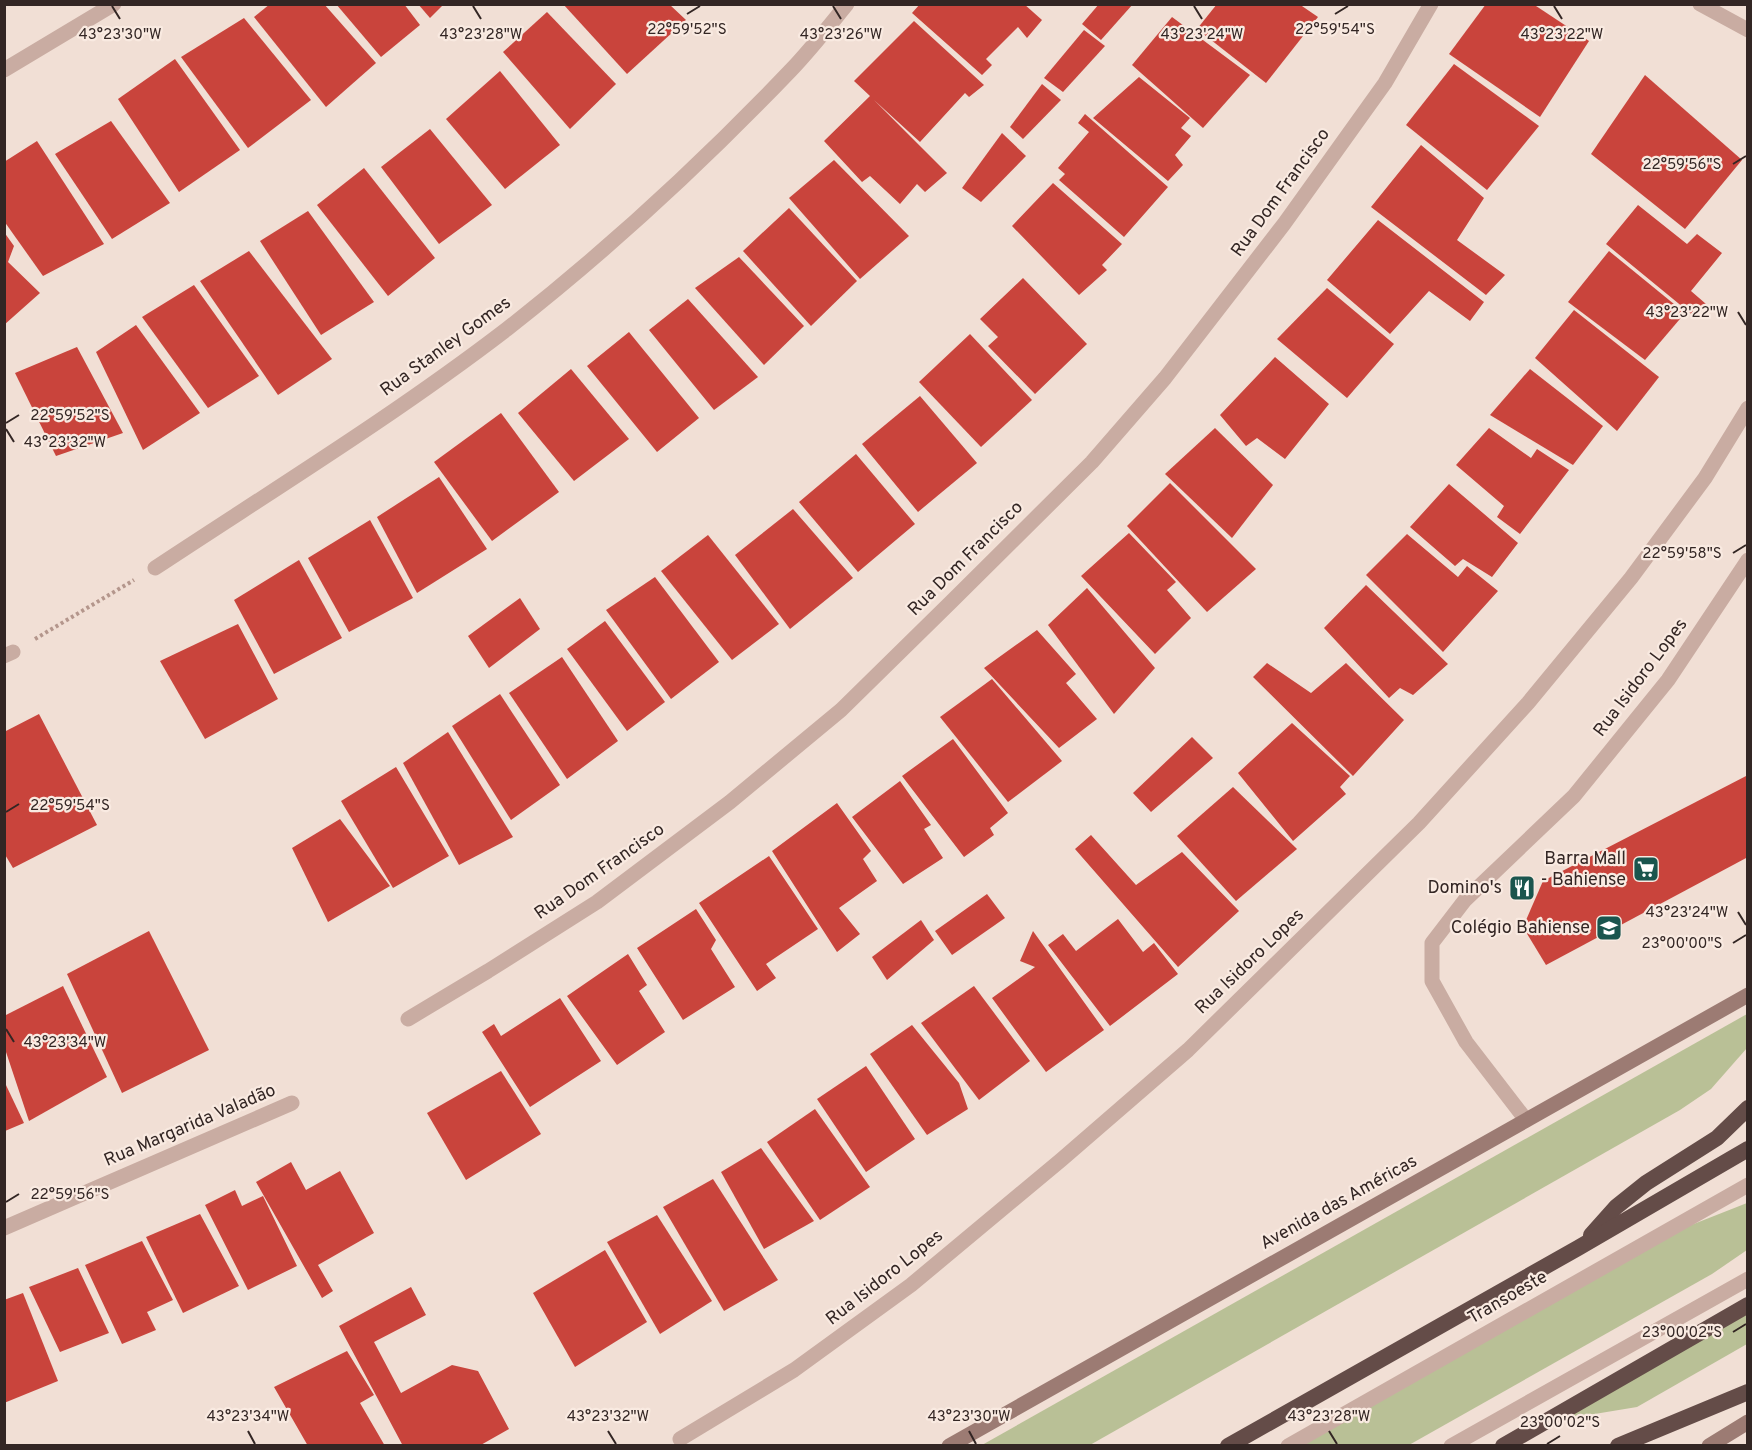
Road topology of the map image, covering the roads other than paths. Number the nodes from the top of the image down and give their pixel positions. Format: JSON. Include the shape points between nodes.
{"nodes":[{"id":1,"x":114,"y":4,"type":"edge"},
{"id":2,"x":847,"y":4,"type":"edge"},
{"id":3,"x":1431,"y":4,"type":"edge"},
{"id":4,"x":1703,"y":5,"type":"edge"},
{"id":5,"x":1748,"y":30,"type":"edge"},
{"id":6,"x":4,"y":70,"type":"edge"},
{"id":7,"x":1748,"y":408,"type":"edge"},
{"id":8,"x":1748,"y":560,"type":"edge"},
{"id":9,"x":155,"y":568,"type":"road end"},
{"id":10,"x":1748,"y":995,"type":"edge"},
{"id":11,"x":408,"y":1019,"type":"dead end"},
{"id":12,"x":292,"y":1103,"type":"dead end"},
{"id":13,"x":1748,"y":1108,"type":"edge"},
{"id":14,"x":1526,"y":1120,"type":"junction"},
{"id":15,"x":1748,"y":1149,"type":"edge"},
{"id":16,"x":1748,"y":1185,"type":"edge"},
{"id":17,"x":4,"y":1228,"type":"edge"},
{"id":18,"x":1578,"y":1248,"type":"junction"},
{"id":19,"x":1748,"y":1279,"type":"edge"},
{"id":20,"x":1748,"y":1305,"type":"edge"},
{"id":21,"x":1748,"y":1392,"type":"edge"},
{"id":22,"x":1748,"y":1422,"type":"edge"},
{"id":23,"x":680,"y":1439,"type":"dead end"},
{"id":24,"x":949,"y":1446,"type":"edge"},
{"id":25,"x":1228,"y":1446,"type":"edge"},
{"id":26,"x":1288,"y":1446,"type":"edge"},
{"id":27,"x":1451,"y":1446,"type":"edge"},
{"id":28,"x":1503,"y":1446,"type":"edge"},
{"id":29,"x":1618,"y":1446,"type":"edge"},
{"id":30,"x":1709,"y":1446,"type":"edge"}],
"edges":[{"from":1,"to":6,"type":"street"},
{"from":2,"to":9,"type":"street","name":"Rua Stanley Gomes","via":[[792,68],[690,171],[507,329],[412,399]]},
{"from":3,"to":11,"type":"street","name":"Rua Dom Francisco","via":[[1385,83],[1284,224],[1165,378],[1092,462],[951,603],[841,710],[730,802],[597,902]]},
{"from":4,"to":5,"type":"street"},
{"from":7,"to":23,"type":"street","name":"Rua Isidoro Lopes","via":[[1705,478],[1631,578],[1528,703],[1419,823],[1188,1050],[911,1285],[794,1370]]},
{"from":8,"to":14,"type":"street","name":"Rua Isidoro Lopes","via":[[1668,680],[1574,796],[1465,900],[1432,943],[1432,981],[1466,1042]]},
{"from":10,"to":14,"type":"main road","name":"Avenida das Américas"},
{"from":12,"to":17,"type":"street","name":"Rua Margarida Valadão"},
{"from":13,"to":18,"type":"highway","via":[[1718,1138],[1646,1183],[1616,1207]]},
{"from":14,"to":24,"type":"main road","name":"Avenida das Américas"},
{"from":15,"to":18,"type":"highway"},
{"from":16,"to":26,"type":"street","name":"Transoeste"},
{"from":18,"to":25,"type":"highway"},
{"from":19,"to":27,"type":"street"},
{"from":20,"to":28,"type":"highway"},
{"from":21,"to":29,"type":"highway"},
{"from":22,"to":30,"type":"main road"}]}
